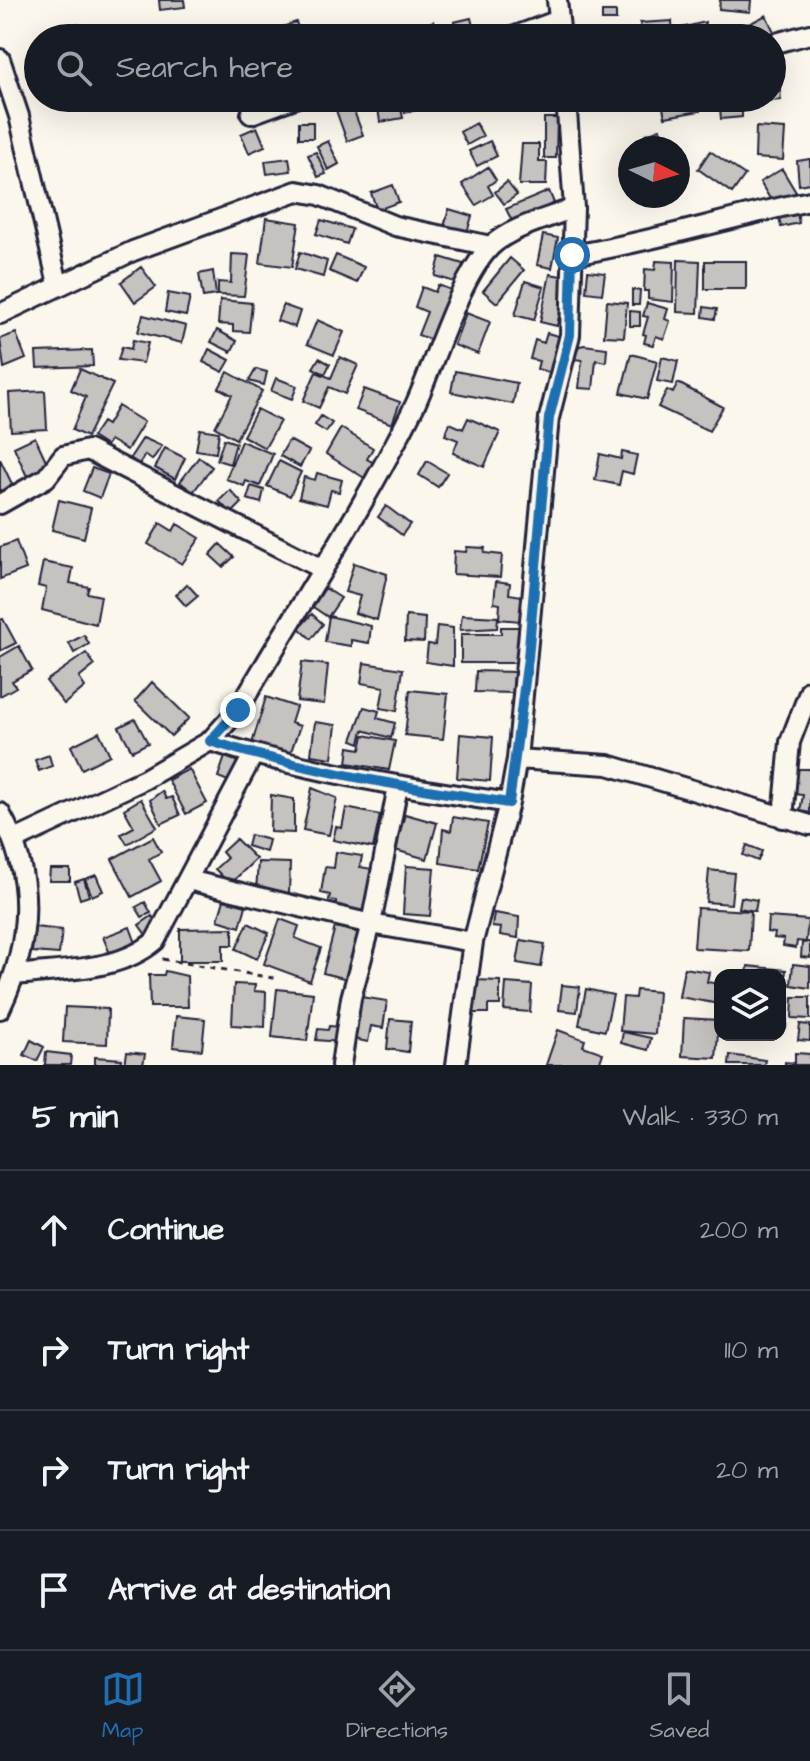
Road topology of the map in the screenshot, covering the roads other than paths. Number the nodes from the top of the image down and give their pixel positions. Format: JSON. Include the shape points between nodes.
{"nodes":[{"id":1,"x":557,"y":0,"type":"edge"},
{"id":2,"x":559,"y":24,"type":"edge"},
{"id":3,"x":810,"y":34,"type":"edge"},
{"id":4,"x":786,"y":40,"type":"edge"},
{"id":5,"x":0,"y":59,"type":"edge"},
{"id":6,"x":256,"y":112,"type":"edge"},
{"id":7,"x":567,"y":112,"type":"edge"},
{"id":8,"x":251,"y":114,"type":"dead end"},
{"id":9,"x":810,"y":201,"type":"edge"},
{"id":10,"x":574,"y":208,"type":"junction"},
{"id":11,"x":491,"y":246,"type":"junction"},
{"id":12,"x":572,"y":255,"type":"junction"},
{"id":13,"x":58,"y":284,"type":"junction"},
{"id":14,"x":0,"y":314,"type":"edge"},
{"id":15,"x":0,"y":504,"type":"edge"},
{"id":16,"x":322,"y":569,"type":"junction"},
{"id":17,"x":810,"y":690,"type":"edge"},
{"id":18,"x":210,"y":741,"type":"junction"},
{"id":19,"x":253,"y":755,"type":"junction"},
{"id":20,"x":517,"y":759,"type":"junction"},
{"id":21,"x":398,"y":786,"type":"junction"},
{"id":22,"x":509,"y":803,"type":"junction"},
{"id":23,"x":0,"y":813,"type":"edge"},
{"id":24,"x":783,"y":818,"type":"junction"},
{"id":25,"x":810,"y":825,"type":"edge"},
{"id":26,"x":15,"y":840,"type":"junction"},
{"id":27,"x":188,"y":880,"type":"junction"},
{"id":28,"x":371,"y":924,"type":"junction"},
{"id":29,"x":473,"y":942,"type":"junction"},
{"id":30,"x":16,"y":975,"type":"junction"},
{"id":31,"x":0,"y":1009,"type":"edge"},
{"id":32,"x":341,"y":1065,"type":"edge"},
{"id":33,"x":456,"y":1065,"type":"edge"}],
"edges":[{"from":1,"to":2,"type":"street"},
{"from":3,"to":4,"type":"street"},
{"from":5,"to":13,"type":"street","via":[[19,116]]},
{"from":6,"to":8,"type":"street"},
{"from":7,"to":10,"type":"street"},
{"from":9,"to":12,"type":"street"},
{"from":10,"to":11,"type":"street"},
{"from":10,"to":12,"type":"street"},
{"from":11,"to":13,"type":"street","via":[[395,226],[297,191]]},
{"from":11,"to":16,"type":"street","via":[[460,296],[403,427]]},
{"from":12,"to":20,"type":"street","via":[[570,335],[549,418]]},
{"from":13,"to":14,"type":"street"},
{"from":15,"to":16,"type":"street","via":[[46,478],[63,456],[88,450]]},
{"from":16,"to":18,"type":"street","via":[[238,710]]},
{"from":17,"to":24,"type":"street","via":[[790,742]]},
{"from":18,"to":19,"type":"street"},
{"from":18,"to":26,"type":"street","via":[[145,779]]},
{"from":19,"to":21,"type":"street"},
{"from":19,"to":27,"type":"street"},
{"from":20,"to":22,"type":"street"},
{"from":20,"to":24,"type":"street","via":[[608,765]]},
{"from":21,"to":22,"type":"street"},
{"from":21,"to":28,"type":"street"},
{"from":22,"to":29,"type":"street"},
{"from":23,"to":26,"type":"street"},
{"from":24,"to":25,"type":"street"},
{"from":26,"to":30,"type":"street","via":[[25,877],[26,918]]},
{"from":27,"to":28,"type":"street"},
{"from":27,"to":30,"type":"street","via":[[155,941],[138,955]]},
{"from":28,"to":29,"type":"street"},
{"from":28,"to":32,"type":"street","via":[[351,998]]},
{"from":29,"to":33,"type":"street"},
{"from":30,"to":31,"type":"street"}]}
